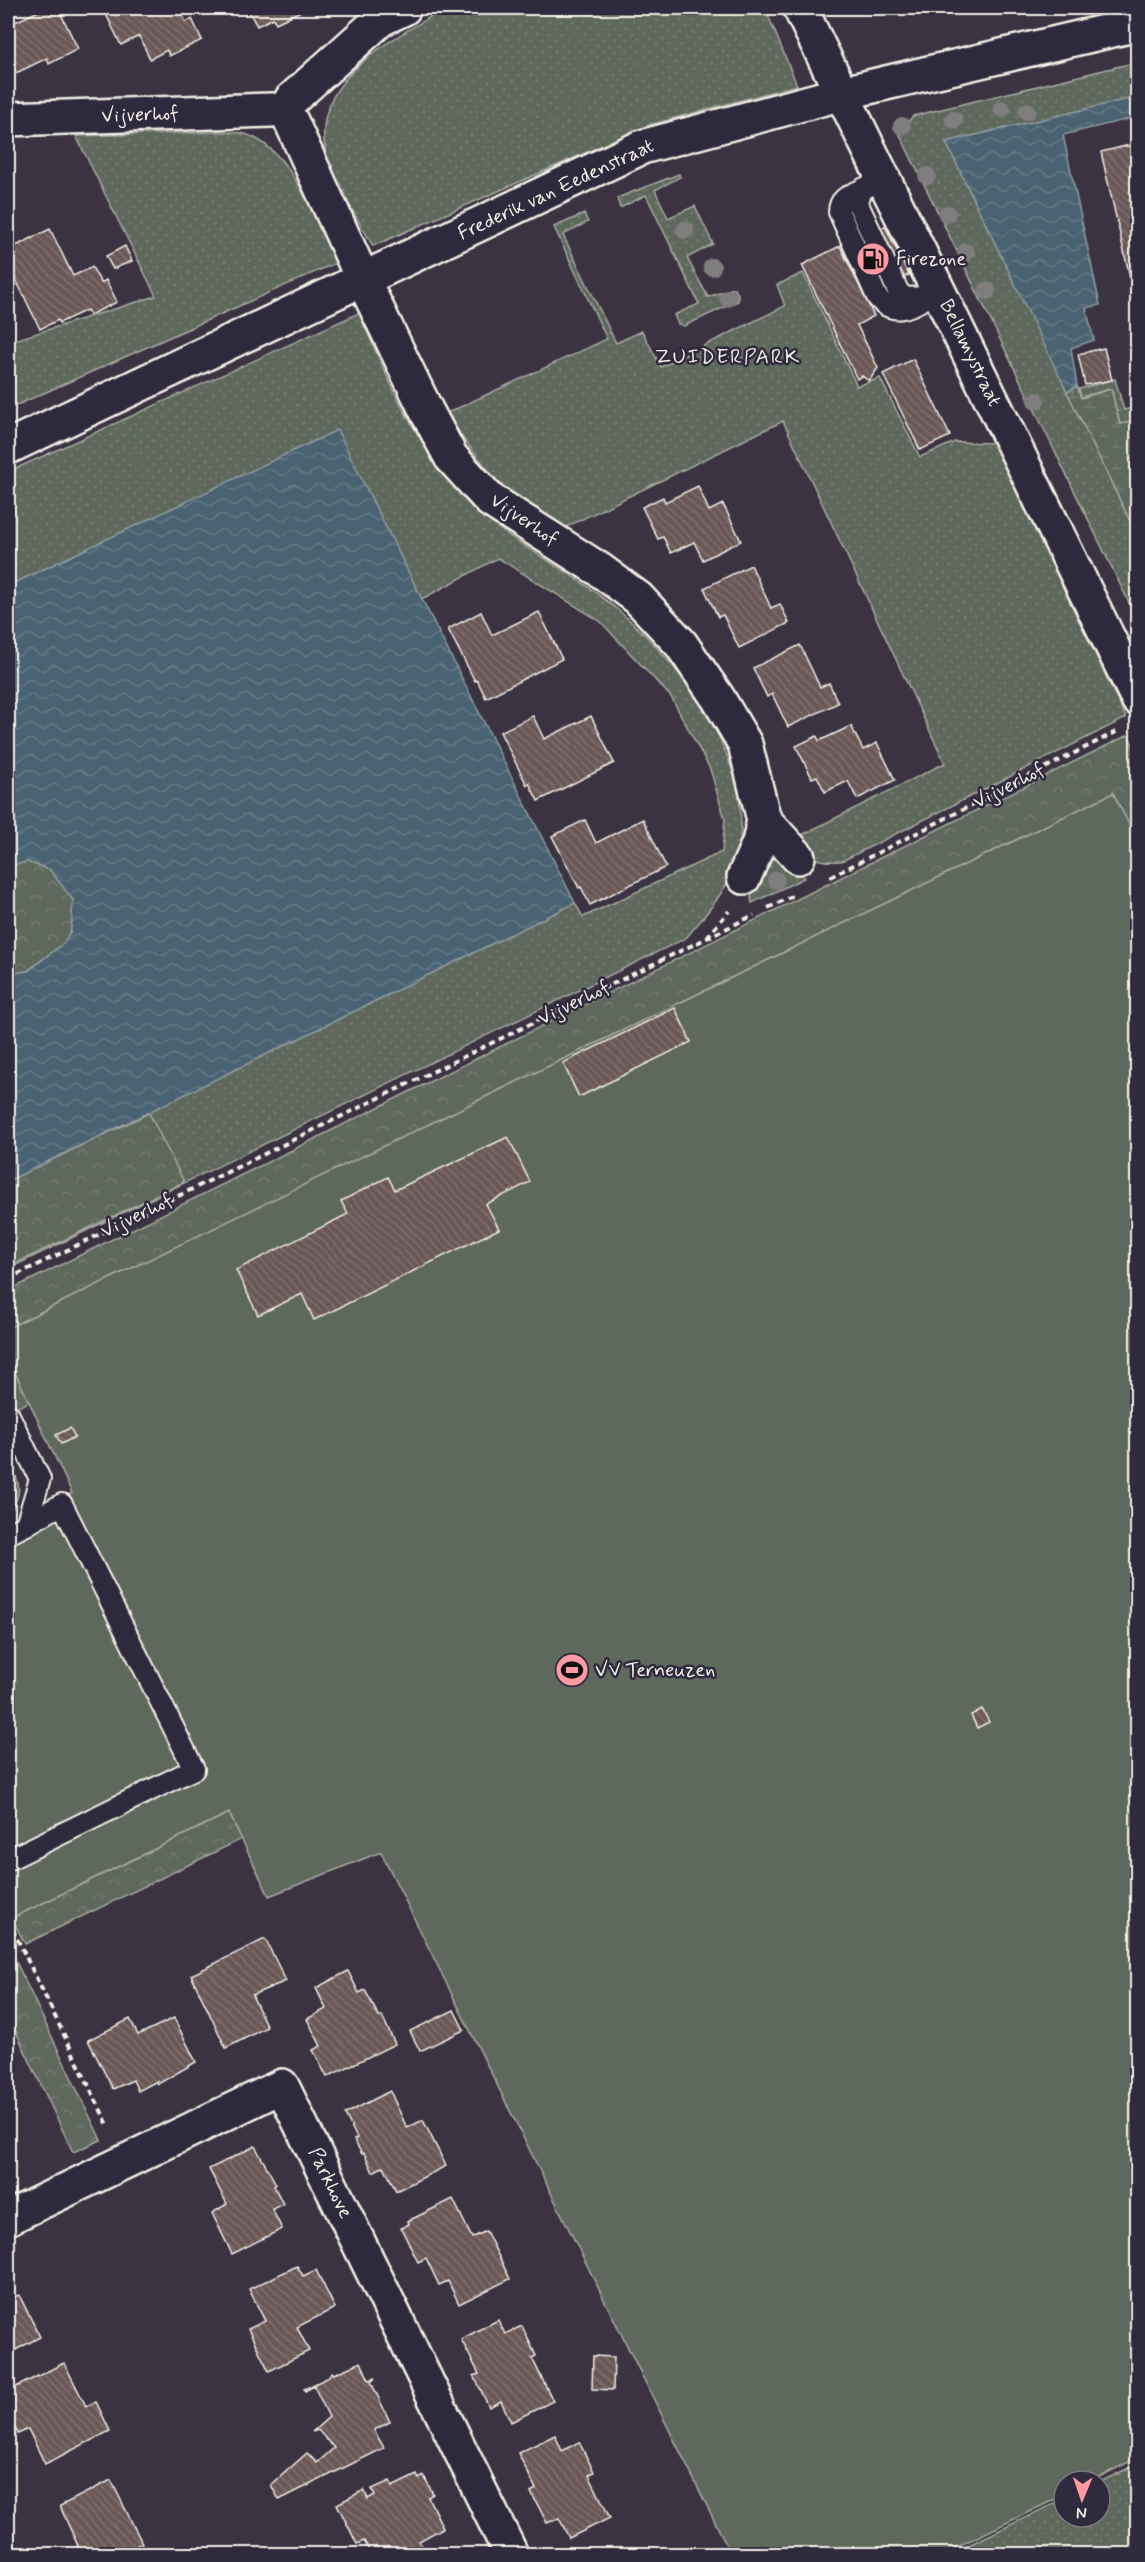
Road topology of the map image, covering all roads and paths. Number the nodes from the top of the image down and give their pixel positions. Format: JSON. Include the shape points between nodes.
{"nodes":[{"id":1,"x":404,"y":8,"type":"edge"},
{"id":2,"x":800,"y":8,"type":"edge"},
{"id":3,"x":1137,"y":24,"type":"edge"},
{"id":4,"x":843,"y":93,"type":"junction"},
{"id":5,"x":285,"y":110,"type":"junction"},
{"id":6,"x":8,"y":119,"type":"edge"},
{"id":7,"x":874,"y":184,"type":"junction"},
{"id":8,"x":363,"y":280,"type":"junction"},
{"id":9,"x":933,"y":294,"type":"junction"},
{"id":10,"x":8,"y":447,"type":"edge"},
{"id":11,"x":1132,"y":712,"type":"edge"},
{"id":12,"x":764,"y":820,"type":"junction"},
{"id":13,"x":798,"y":857,"type":"dead end"},
{"id":14,"x":744,"y":877,"type":"dead end"},
{"id":15,"x":824,"y":880,"type":"dead end"},
{"id":16,"x":804,"y":890,"type":"dead end"},
{"id":17,"x":8,"y":1279,"type":"edge"},
{"id":18,"x":9,"y":1415,"type":"dead end"},
{"id":19,"x":26,"y":1525,"type":"junction"},
{"id":20,"x":8,"y":1534,"type":"edge"},
{"id":21,"x":8,"y":1860,"type":"edge"},
{"id":22,"x":8,"y":1920,"type":"edge"},
{"id":23,"x":125,"y":2161,"type":"junction"},
{"id":24,"x":8,"y":2218,"type":"edge"},
{"id":25,"x":511,"y":2554,"type":"edge"}],
"edges":[{"from":1,"to":5,"type":"street","via":[[381,19]]},
{"from":2,"to":4,"type":"street","name":"Bellamystraat"},
{"from":3,"to":4,"type":"street","name":"Frederik van Eedenstraat"},
{"from":4,"to":7,"type":"street","name":"Bellamystraat"},
{"from":4,"to":8,"type":"street","name":"Frederik van Eedenstraat","via":[[642,147]]},
{"from":5,"to":6,"type":"street","name":"Vijverhof"},
{"from":5,"to":8,"type":"street","name":"Vijverhof"},
{"from":7,"to":9,"type":"street","name":"Bellamystraat"},
{"from":7,"to":9,"type":"lane","via":[[844,197],[839,212],[877,297],[895,310],[915,305]]},
{"from":8,"to":10,"type":"street","name":"Frederik van Eedenstraat"},
{"from":8,"to":12,"type":"street","name":"Vijverhof","via":[[451,457],[490,500],[628,591],[681,644],[746,744]]},
{"from":9,"to":11,"type":"street","name":"Bellamystraat"},
{"from":11,"to":15,"type":"path","name":"Vijverhof"},
{"from":12,"to":13,"type":"street"},
{"from":12,"to":14,"type":"street","name":"Vijverhof"},
{"from":16,"to":17,"type":"path","name":"Vijverhof"},
{"from":18,"to":19,"type":"lane","via":[[40,1479]]},
{"from":19,"to":20,"type":"lane"},
{"from":19,"to":21,"type":"lane","via":[[62,1504],[194,1769]]},
{"from":22,"to":23,"type":"path"},
{"from":23,"to":24,"type":"street","name":"Parkhove"},
{"from":23,"to":25,"type":"street","name":"Parkhove","via":[[282,2086]]}]}
